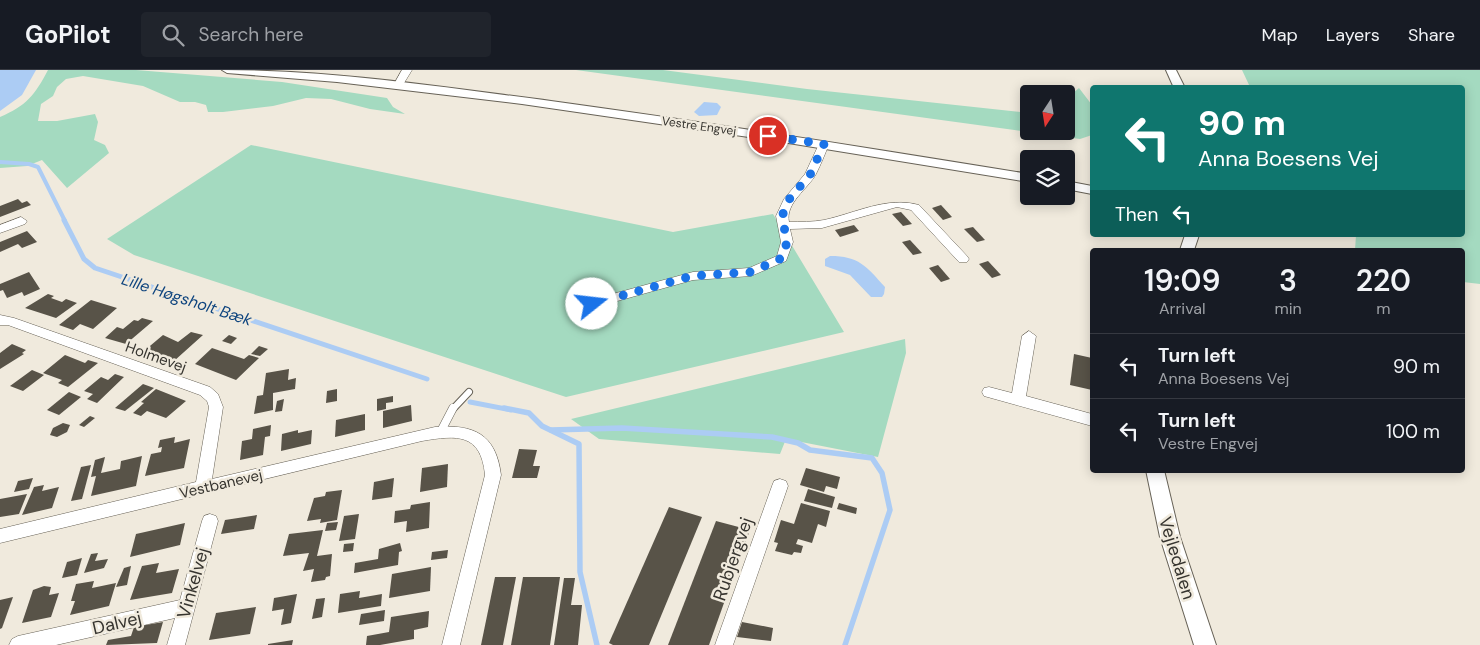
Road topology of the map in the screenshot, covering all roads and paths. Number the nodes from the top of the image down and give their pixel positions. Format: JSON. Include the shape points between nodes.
{"nodes":[{"id":1,"x":227,"y":70,"type":"edge"},
{"id":2,"x":407,"y":70,"type":"edge"},
{"id":3,"x":1171,"y":70,"type":"edge"},
{"id":4,"x":1178,"y":85,"type":"edge"},
{"id":5,"x":398,"y":86,"type":"junction"},
{"id":6,"x":824,"y":144,"type":"junction"},
{"id":7,"x":1020,"y":177,"type":"edge"},
{"id":8,"x":1075,"y":187,"type":"edge"},
{"id":9,"x":1090,"y":190,"type":"edge"},
{"id":10,"x":21,"y":221,"type":"dead end"},
{"id":11,"x":784,"y":226,"type":"junction"},
{"id":12,"x":0,"y":229,"type":"edge"},
{"id":13,"x":963,"y":259,"type":"dead end"},
{"id":14,"x":592,"y":304,"type":"dead end"},
{"id":15,"x":0,"y":320,"type":"edge"},
{"id":16,"x":1029,"y":336,"type":"dead end"},
{"id":17,"x":468,"y":392,"type":"dead end"},
{"id":18,"x":989,"y":392,"type":"dead end"},
{"id":19,"x":1018,"y":400,"type":"junction"},
{"id":20,"x":1090,"y":419,"type":"edge"},
{"id":21,"x":441,"y":431,"type":"junction"},
{"id":22,"x":1156,"y":473,"type":"edge"},
{"id":23,"x":780,"y":486,"type":"dead end"},
{"id":24,"x":203,"y":488,"type":"junction"},
{"id":25,"x":210,"y":521,"type":"dead end"},
{"id":26,"x":0,"y":536,"type":"edge"},
{"id":27,"x":186,"y":607,"type":"junction"},
{"id":28,"x":18,"y":645,"type":"edge"},
{"id":29,"x":176,"y":645,"type":"edge"},
{"id":30,"x":451,"y":645,"type":"edge"},
{"id":31,"x":724,"y":645,"type":"edge"},
{"id":32,"x":1206,"y":645,"type":"edge"}],
"edges":[{"from":1,"to":5,"type":"street","name":"Vestre Engvej"},
{"from":2,"to":5,"type":"street"},
{"from":3,"to":4,"type":"street"},
{"from":5,"to":6,"type":"street","name":"Vestre Engvej"},
{"from":6,"to":7,"type":"street","name":"Vestre Engvej"},
{"from":6,"to":11,"type":"street","via":[[810,175],[790,198],[782,216]]},
{"from":8,"to":9,"type":"street"},
{"from":10,"to":12,"type":"street"},
{"from":11,"to":13,"type":"street","via":[[822,224],[905,204],[915,207]]},
{"from":11,"to":14,"type":"street","via":[[787,242],[782,258],[770,265],[751,272],[692,276]]},
{"from":15,"to":24,"type":"street","name":"Holmevej","via":[[205,391],[216,406]]},
{"from":16,"to":19,"type":"street"},
{"from":17,"to":21,"type":"lane","via":[[454,406]]},
{"from":18,"to":19,"type":"street"},
{"from":19,"to":20,"type":"street"},
{"from":21,"to":24,"type":"street","name":"Vestbanevej"},
{"from":21,"to":30,"type":"street","name":"Vestbanevej","via":[[460,431],[474,436],[493,459],[490,490]]},
{"from":22,"to":32,"type":"street","name":"Vejledalen","via":[[1184,586]]},
{"from":23,"to":31,"type":"street","name":"Rubjergvej"},
{"from":24,"to":26,"type":"street","name":"Vestbanevej"},
{"from":25,"to":27,"type":"street","name":"Vinkelvej"},
{"from":27,"to":28,"type":"street","name":"Dalvej"},
{"from":27,"to":29,"type":"street","name":"Vinkelvej"}]}
